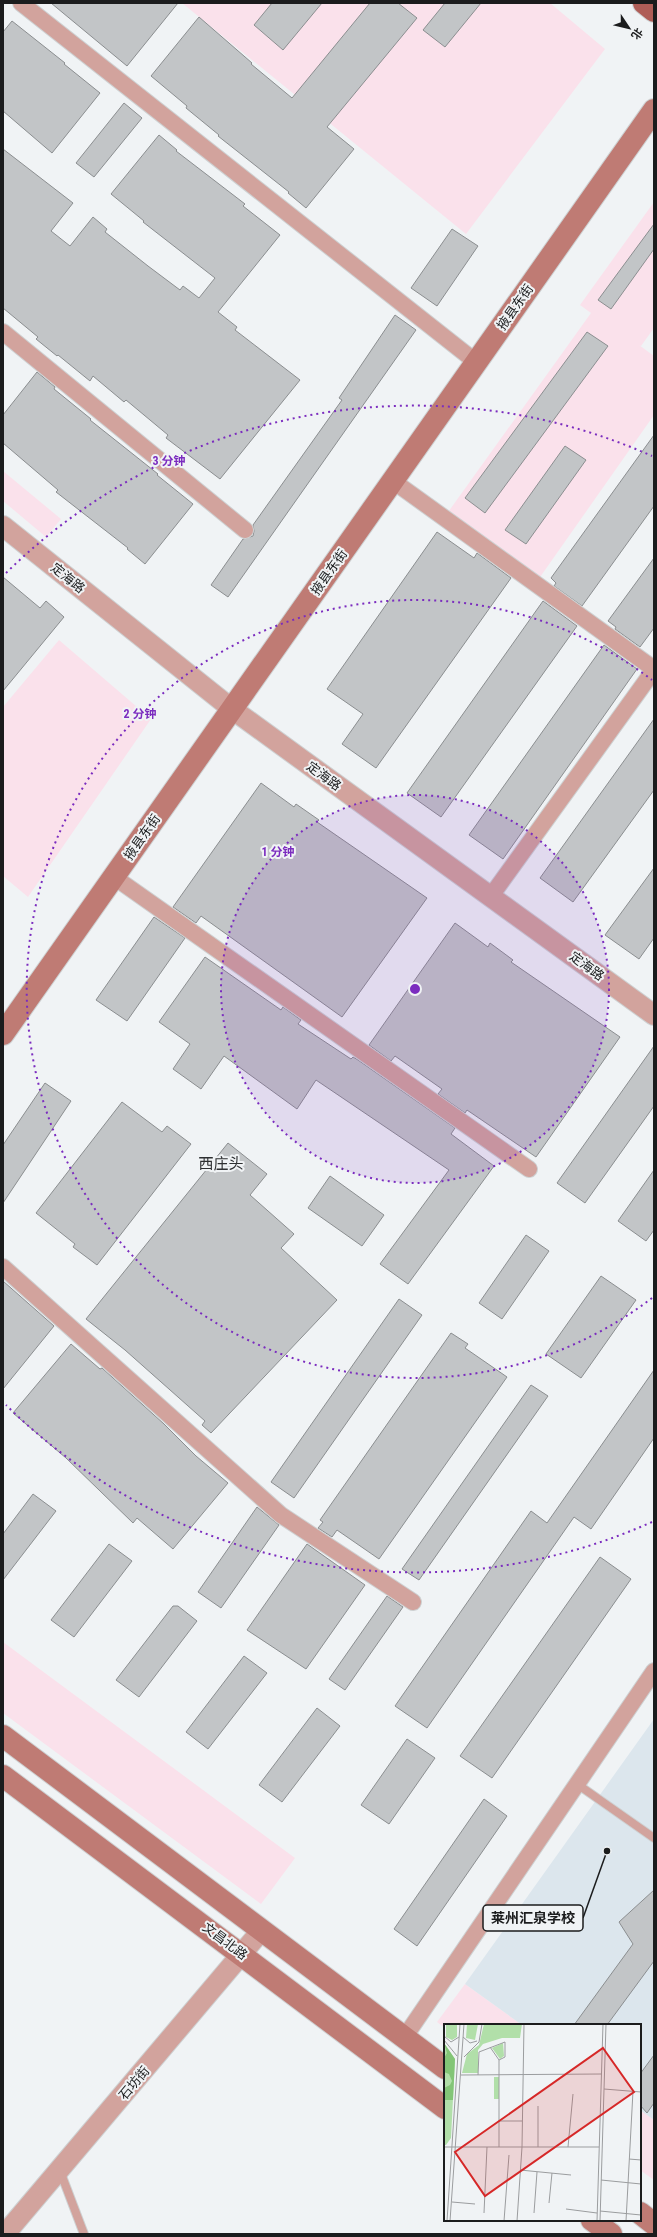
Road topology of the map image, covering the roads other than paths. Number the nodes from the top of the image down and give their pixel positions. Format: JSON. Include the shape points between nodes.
{"nodes":[{"id":1,"x":21,"y":3,"type":"edge"},
{"id":2,"x":644,"y":3,"type":"edge"},
{"id":3,"x":654,"y":11,"type":"edge"},
{"id":4,"x":654,"y":110,"type":"edge"},
{"id":5,"x":3,"y":332,"type":"edge"},
{"id":6,"x":476,"y":362,"type":"junction"},
{"id":7,"x":393,"y":481,"type":"junction"},
{"id":8,"x":244,"y":530,"type":"dead end"},
{"id":9,"x":5,"y":532,"type":"edge"},
{"id":10,"x":654,"y":669,"type":"edge"},
{"id":11,"x":232,"y":709,"type":"junction"},
{"id":12,"x":114,"y":877,"type":"junction"},
{"id":13,"x":491,"y":896,"type":"junction"},
{"id":14,"x":654,"y":1015,"type":"edge"},
{"id":15,"x":3,"y":1034,"type":"edge"},
{"id":16,"x":529,"y":1169,"type":"dead end"},
{"id":17,"x":3,"y":1267,"type":"edge"},
{"id":18,"x":413,"y":1602,"type":"dead end"},
{"id":19,"x":654,"y":1671,"type":"edge"},
{"id":20,"x":3,"y":1736,"type":"edge"},
{"id":21,"x":3,"y":1776,"type":"edge"},
{"id":22,"x":577,"y":1784,"type":"junction"},
{"id":23,"x":654,"y":1838,"type":"edge"},
{"id":24,"x":261,"y":1931,"type":"junction"},
{"id":25,"x":242,"y":1955,"type":"junction"},
{"id":26,"x":404,"y":2038,"type":"junction"},
{"id":27,"x":444,"y":2067,"type":"edge"},
{"id":28,"x":444,"y":2107,"type":"edge"},
{"id":29,"x":59,"y":2170,"type":"junction"},
{"id":30,"x":641,"y":2214,"type":"edge"},
{"id":31,"x":593,"y":2221,"type":"edge"},
{"id":32,"x":654,"y":2224,"type":"edge"},
{"id":33,"x":6,"y":2229,"type":"edge"},
{"id":34,"x":84,"y":2234,"type":"edge"},
{"id":35,"x":611,"y":2234,"type":"edge"}],
"edges":[{"from":1,"to":6,"type":"street"},
{"from":2,"to":3,"type":"main road"},
{"from":4,"to":6,"type":"main road","name":"掖县东街"},
{"from":5,"to":8,"type":"street"},
{"from":6,"to":7,"type":"main road","name":"掖县东街"},
{"from":7,"to":10,"type":"street"},
{"from":7,"to":11,"type":"main road","name":"掖县东街"},
{"from":9,"to":11,"type":"street","name":"定海路"},
{"from":10,"to":13,"type":"street"},
{"from":11,"to":12,"type":"main road","name":"掖县东街"},
{"from":11,"to":13,"type":"street","name":"定海路"},
{"from":12,"to":15,"type":"main road","name":"掖县东街"},
{"from":12,"to":16,"type":"street"},
{"from":13,"to":14,"type":"street","name":"定海路"},
{"from":17,"to":18,"type":"street","via":[[281,1514]]},
{"from":19,"to":22,"type":"street"},
{"from":20,"to":24,"type":"main road"},
{"from":21,"to":25,"type":"main road","name":"文昌北路"},
{"from":22,"to":23,"type":"lane"},
{"from":22,"to":26,"type":"street"},
{"from":24,"to":25,"type":"street","name":"石坊街"},
{"from":24,"to":26,"type":"main road"},
{"from":25,"to":28,"type":"main road","name":"文昌北路"},
{"from":25,"to":29,"type":"street","name":"石坊街"},
{"from":26,"to":27,"type":"main road"},
{"from":29,"to":33,"type":"street","name":"石坊街"},
{"from":29,"to":34,"type":"lane"},
{"from":30,"to":32,"type":"main road"},
{"from":31,"to":35,"type":"main road"}]}
